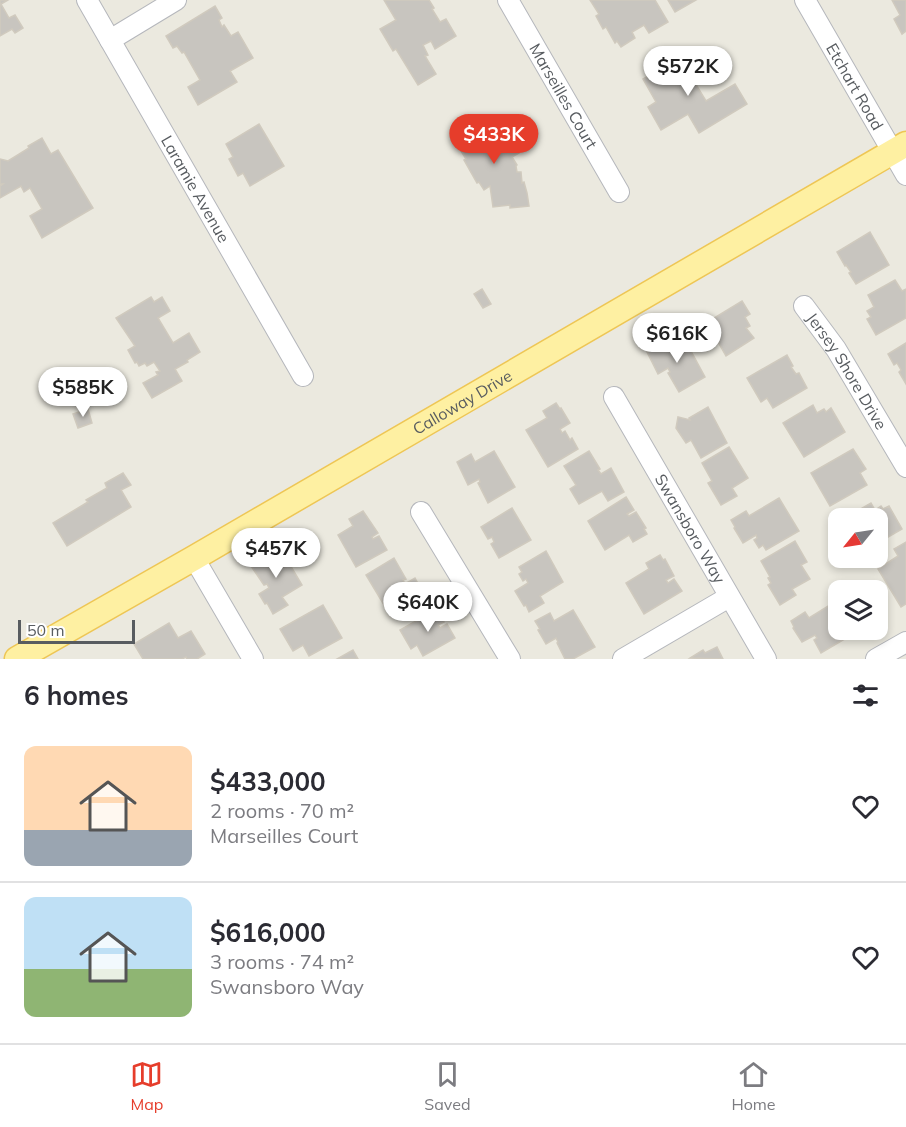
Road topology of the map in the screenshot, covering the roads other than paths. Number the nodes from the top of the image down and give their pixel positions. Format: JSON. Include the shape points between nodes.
{"nodes":[{"id":1,"x":87,"y":0,"type":"edge"},
{"id":2,"x":176,"y":0,"type":"edge"},
{"id":3,"x":508,"y":0,"type":"edge"},
{"id":4,"x":805,"y":0,"type":"edge"},
{"id":5,"x":110,"y":40,"type":"junction"},
{"id":6,"x":899,"y":148,"type":"edge"},
{"id":7,"x":906,"y":175,"type":"edge"},
{"id":8,"x":619,"y":192,"type":"dead end"},
{"id":9,"x":804,"y":306,"type":"dead end"},
{"id":10,"x":303,"y":376,"type":"dead end"},
{"id":11,"x":614,"y":397,"type":"dead end"},
{"id":12,"x":906,"y":467,"type":"edge"},
{"id":13,"x":421,"y":512,"type":"dead end"},
{"id":14,"x":194,"y":558,"type":"junction"},
{"id":15,"x":729,"y":597,"type":"junction"},
{"id":16,"x":906,"y":642,"type":"edge"},
{"id":17,"x":17,"y":659,"type":"edge"},
{"id":18,"x":253,"y":659,"type":"edge"},
{"id":19,"x":510,"y":659,"type":"edge"},
{"id":20,"x":622,"y":659,"type":"edge"},
{"id":21,"x":766,"y":659,"type":"edge"},
{"id":22,"x":876,"y":659,"type":"edge"}],
"edges":[{"from":1,"to":5,"type":"street","name":"Laramie Avenue"},
{"from":2,"to":5,"type":"street"},
{"from":3,"to":8,"type":"street","name":"Marseilles Court"},
{"from":4,"to":6,"type":"street","name":"Etchart Road"},
{"from":5,"to":10,"type":"street","name":"Laramie Avenue"},
{"from":6,"to":7,"type":"street","name":"Etchart Road"},
{"from":6,"to":14,"type":"main road","name":"Calloway Drive"},
{"from":9,"to":12,"type":"street","name":"Jersey Shore Drive","via":[[836,349]]},
{"from":11,"to":15,"type":"street","name":"Swansboro Way"},
{"from":13,"to":19,"type":"street"},
{"from":14,"to":17,"type":"main road","name":"Calloway Drive"},
{"from":14,"to":18,"type":"street"},
{"from":15,"to":20,"type":"street"},
{"from":15,"to":21,"type":"street","name":"Swansboro Way"},
{"from":16,"to":22,"type":"street"}]}
